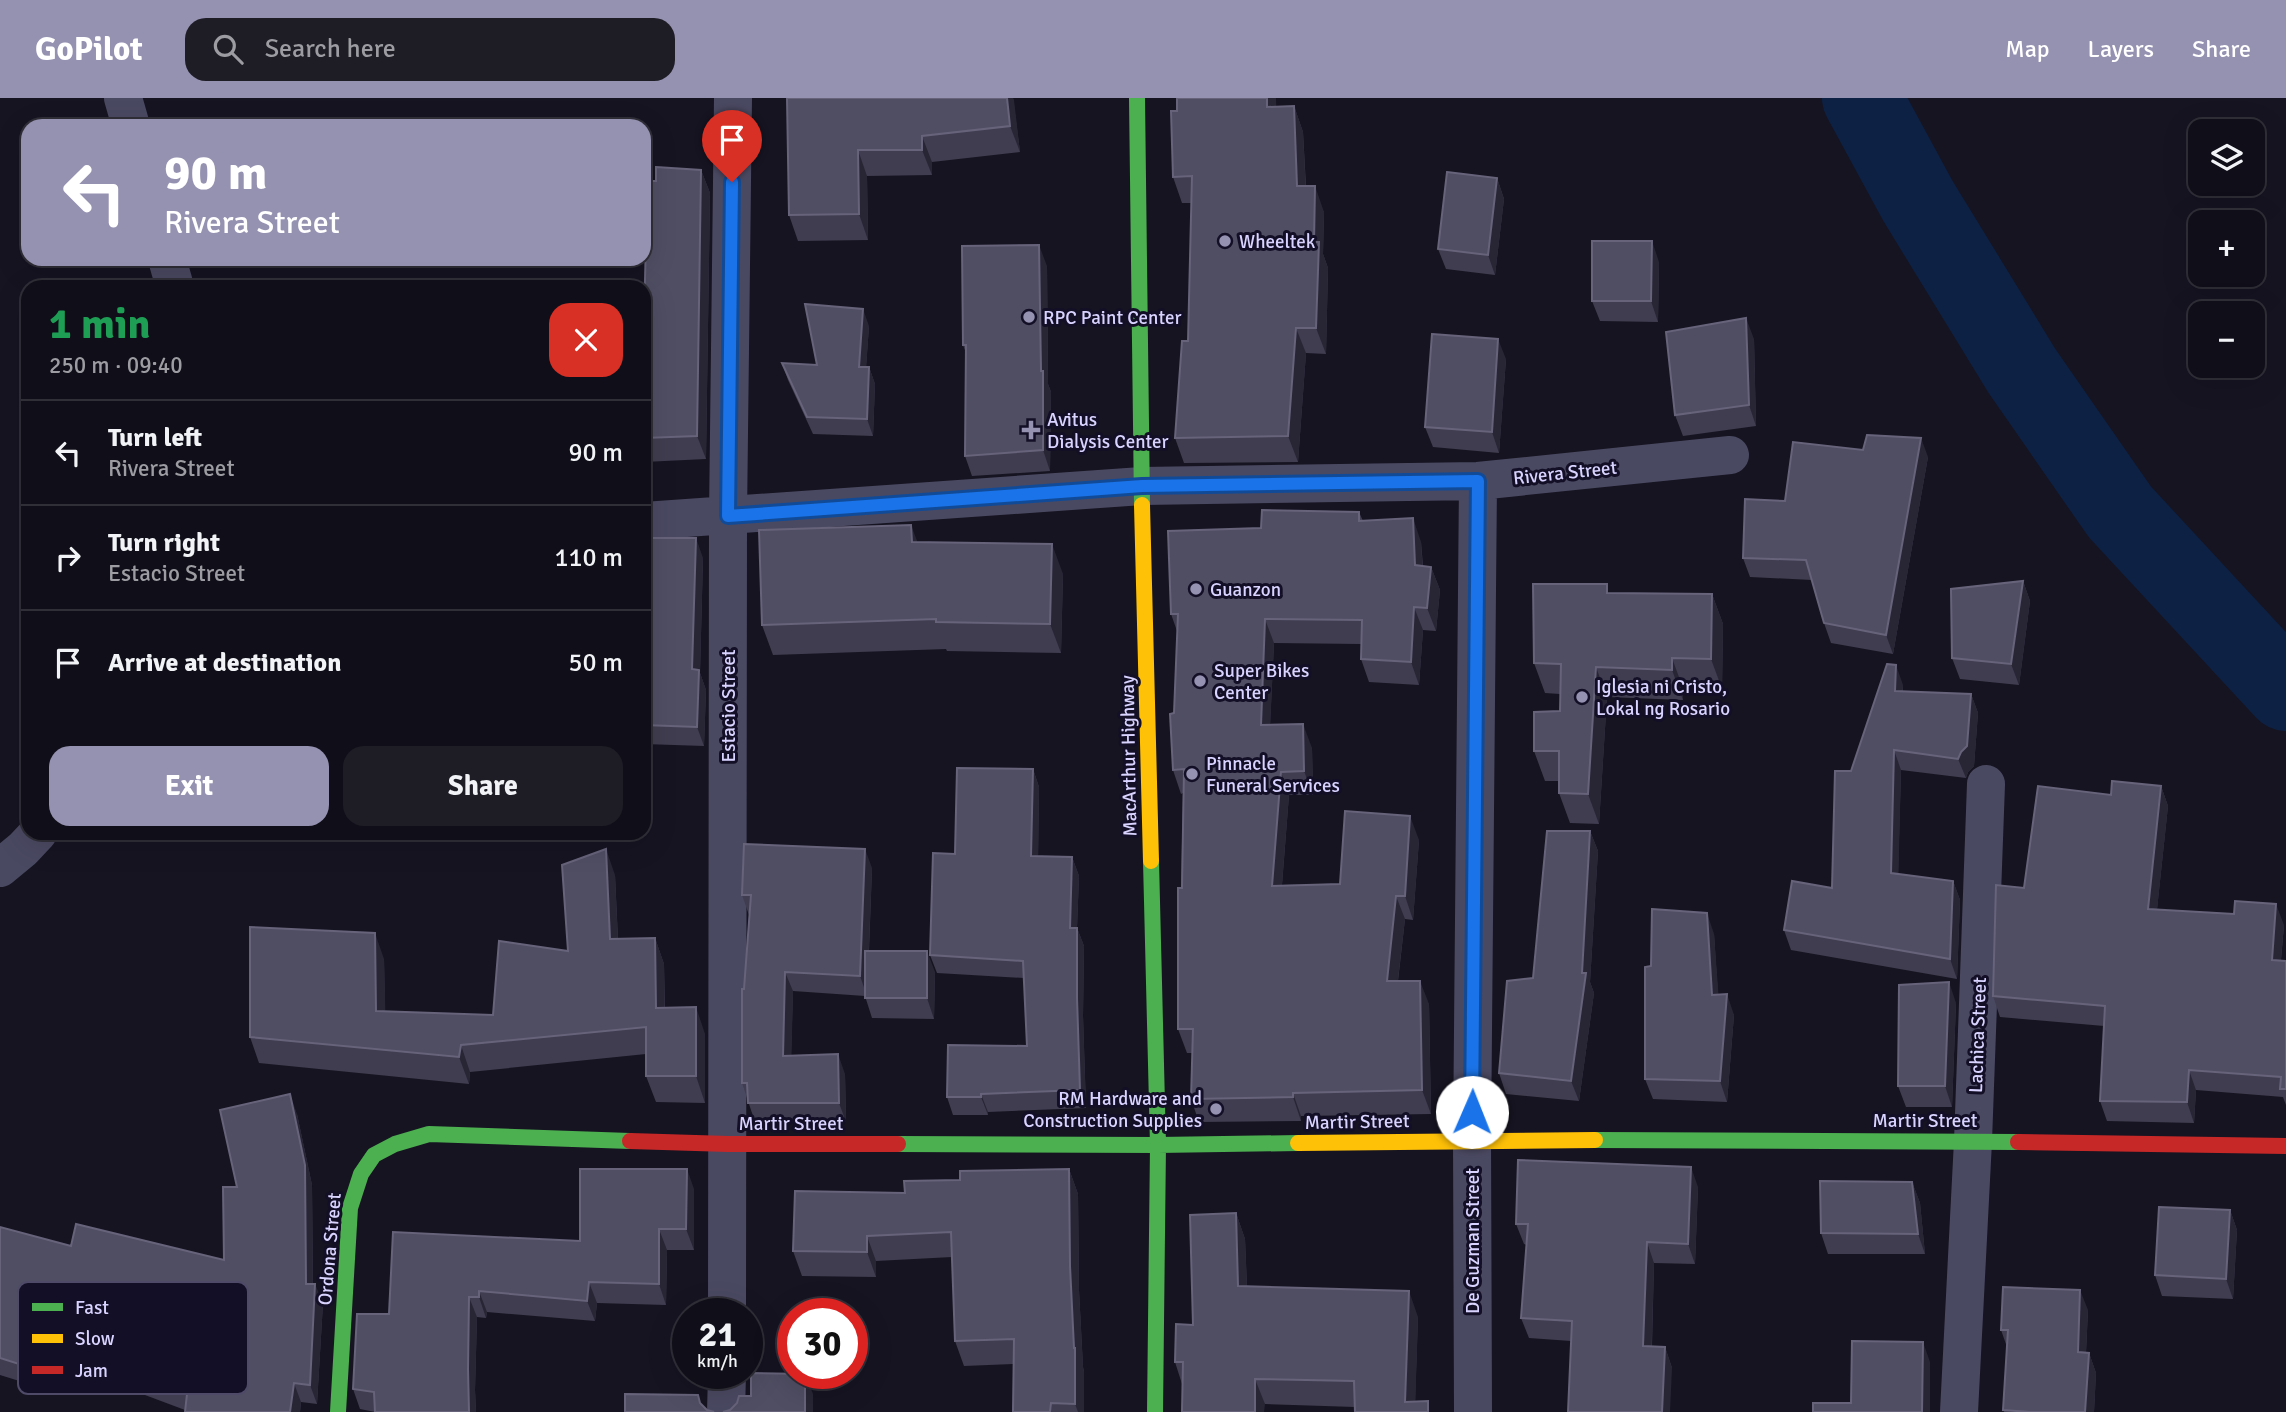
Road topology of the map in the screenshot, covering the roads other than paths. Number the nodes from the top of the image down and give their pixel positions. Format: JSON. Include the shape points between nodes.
{"nodes":[{"id":1,"x":123,"y":98,"type":"edge"},
{"id":2,"x":733,"y":98,"type":"edge"},
{"id":3,"x":1137,"y":98,"type":"edge"},
{"id":4,"x":129,"y":119,"type":"edge"},
{"id":5,"x":1730,"y":455,"type":"dead end"},
{"id":6,"x":1478,"y":481,"type":"junction"},
{"id":7,"x":1142,"y":486,"type":"junction"},
{"id":8,"x":728,"y":516,"type":"junction"},
{"id":9,"x":651,"y":521,"type":"edge"},
{"id":10,"x":1986,"y":784,"type":"dead end"},
{"id":11,"x":31,"y":840,"type":"edge"},
{"id":12,"x":0,"y":869,"type":"edge"},
{"id":13,"x":429,"y":1134,"type":"joint"},
{"id":14,"x":1472,"y":1140,"type":"junction"},
{"id":15,"x":1973,"y":1141,"type":"junction"},
{"id":16,"x":729,"y":1144,"type":"junction"},
{"id":17,"x":1158,"y":1145,"type":"junction"},
{"id":18,"x":2286,"y":1146,"type":"edge"},
{"id":19,"x":727,"y":1298,"type":"edge"},
{"id":20,"x":727,"y":1389,"type":"edge"},
{"id":21,"x":338,"y":1412,"type":"edge"},
{"id":22,"x":726,"y":1412,"type":"edge"},
{"id":23,"x":1155,"y":1412,"type":"edge"},
{"id":24,"x":1473,"y":1412,"type":"edge"},
{"id":25,"x":1959,"y":1412,"type":"edge"}],
"edges":[{"from":1,"to":4,"type":"street"},
{"from":2,"to":8,"type":"street","name":"Estacio Street"},
{"from":3,"to":7,"type":"main road","name":"MacArthur Highway"},
{"from":5,"to":6,"type":"street","name":"Rivera Street"},
{"from":6,"to":7,"type":"street","name":"Rivera Street"},
{"from":6,"to":14,"type":"street","name":"De Guzman Street"},
{"from":7,"to":8,"type":"street","name":"Rivera Street"},
{"from":7,"to":17,"type":"main road","name":"MacArthur Highway"},
{"from":8,"to":9,"type":"street","name":"Rivera Street"},
{"from":8,"to":16,"type":"street","name":"Estacio Street"},
{"from":10,"to":15,"type":"street","name":"Lachica Street"},
{"from":11,"to":12,"type":"street"},
{"from":13,"to":16,"type":"main road","name":"Martir Street"},
{"from":13,"to":21,"type":"main road","name":"Ordona Street","via":[[390,1144],[368,1158],[357,1180],[350,1208]]},
{"from":14,"to":15,"type":"main road","name":"Martir Street"},
{"from":14,"to":17,"type":"main road","name":"Martir Street"},
{"from":14,"to":24,"type":"street","name":"De Guzman Street"},
{"from":15,"to":18,"type":"main road","name":"Martir Street"},
{"from":15,"to":25,"type":"street","name":"Lachica Street"},
{"from":16,"to":17,"type":"main road","name":"Martir Street"},
{"from":16,"to":19,"type":"street","name":"Estacio Street"},
{"from":17,"to":23,"type":"main road","name":"MacArthur Highway"},
{"from":20,"to":22,"type":"street"}]}
